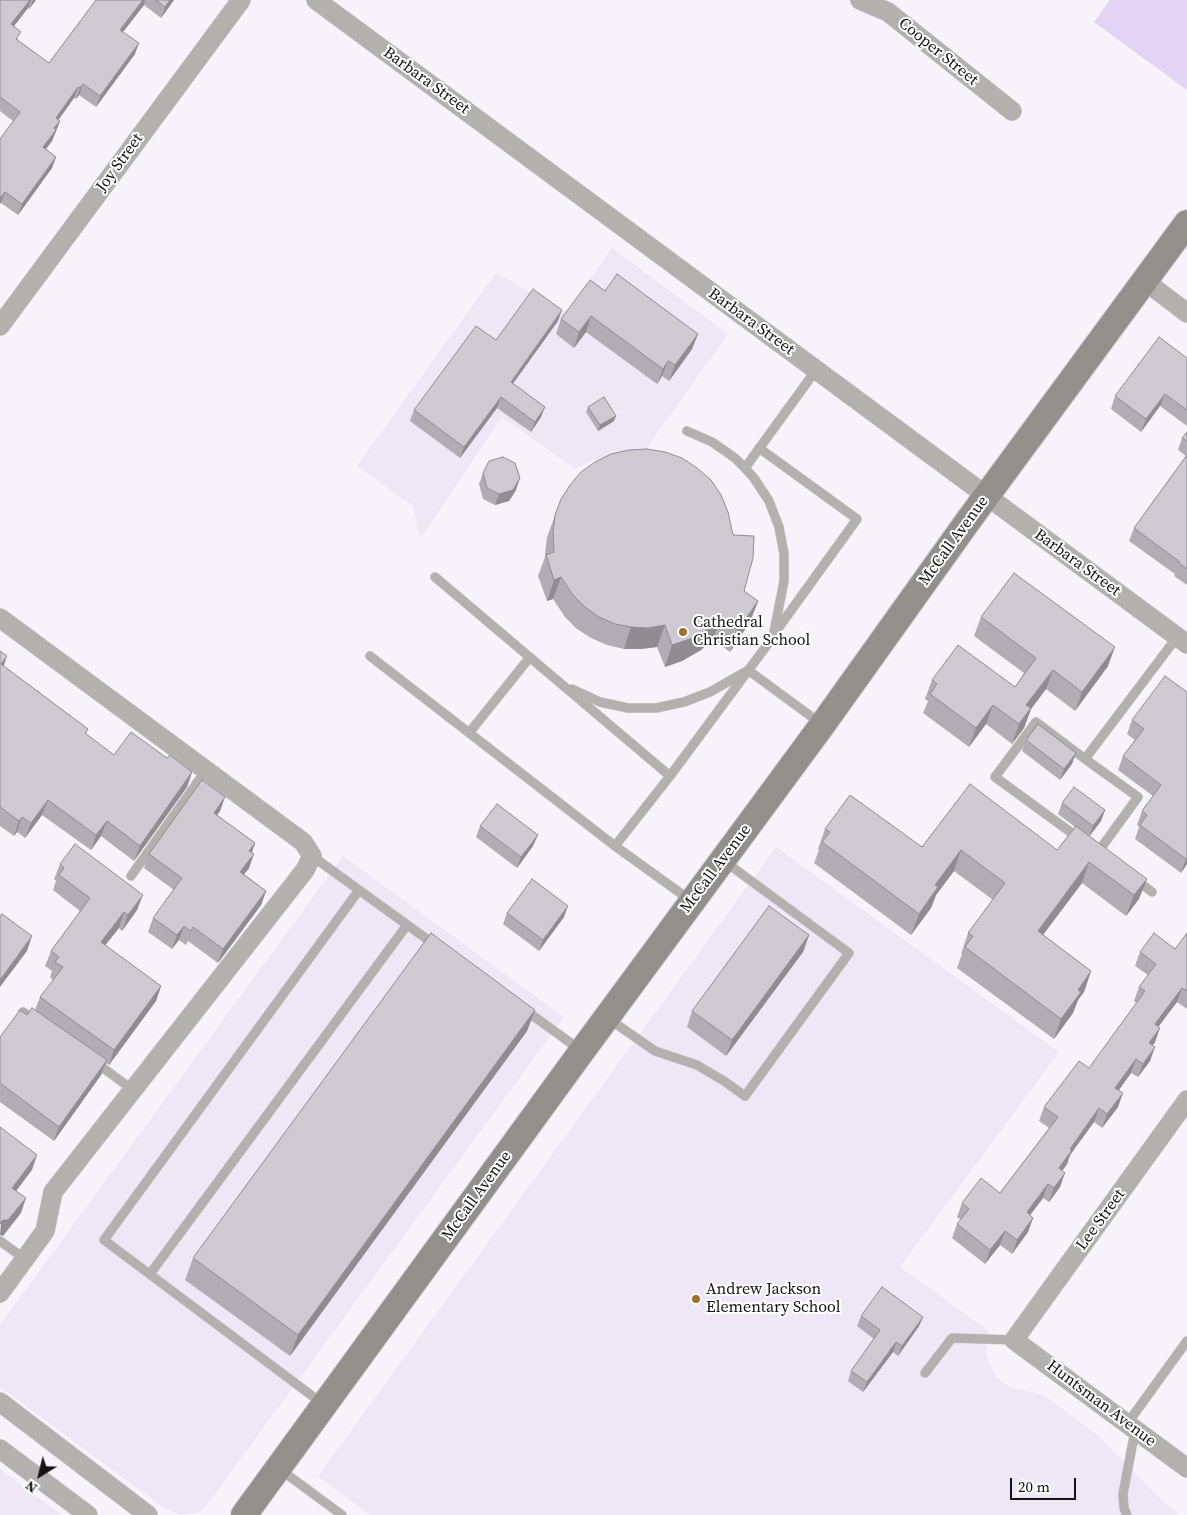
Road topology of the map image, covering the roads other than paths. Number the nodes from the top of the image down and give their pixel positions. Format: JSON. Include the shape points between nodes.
{"nodes":[{"id":1,"x":241,"y":0,"type":"edge"},
{"id":2,"x":316,"y":0,"type":"edge"},
{"id":3,"x":860,"y":0,"type":"edge"},
{"id":4,"x":893,"y":6,"type":"edge"},
{"id":5,"x":1012,"y":111,"type":"dead end"},
{"id":6,"x":1187,"y":223,"type":"edge"},
{"id":7,"x":1145,"y":282,"type":"junction"},
{"id":8,"x":1187,"y":313,"type":"edge"},
{"id":9,"x":0,"y":326,"type":"edge"},
{"id":10,"x":816,"y":370,"type":"junction"},
{"id":11,"x":687,"y":431,"type":"dead end"},
{"id":12,"x":759,"y":448,"type":"junction"},
{"id":13,"x":745,"y":468,"type":"junction"},
{"id":14,"x":986,"y":496,"type":"junction"},
{"id":15,"x":435,"y":577,"type":"dead end"},
{"id":16,"x":0,"y":618,"type":"edge"},
{"id":17,"x":773,"y":637,"type":"junction"},
{"id":18,"x":1182,"y":641,"type":"edge"},
{"id":19,"x":370,"y":656,"type":"dead end"},
{"id":20,"x":530,"y":657,"type":"junction"},
{"id":21,"x":748,"y":670,"type":"junction"},
{"id":22,"x":552,"y":676,"type":"junction"},
{"id":23,"x":822,"y":724,"type":"junction"},
{"id":24,"x":469,"y":733,"type":"junction"},
{"id":25,"x":1085,"y":759,"type":"junction"},
{"id":26,"x":206,"y":770,"type":"junction"},
{"id":27,"x":670,"y":776,"type":"junction"},
{"id":28,"x":614,"y":846,"type":"junction"},
{"id":29,"x":312,"y":856,"type":"junction"},
{"id":30,"x":723,"y":860,"type":"junction"},
{"id":31,"x":1128,"y":875,"type":"edge"},
{"id":32,"x":131,"y":876,"type":"dead end"},
{"id":33,"x":359,"y":890,"type":"junction"},
{"id":34,"x":1152,"y":892,"type":"dead end"},
{"id":35,"x":692,"y":902,"type":"junction"},
{"id":36,"x":407,"y":925,"type":"junction"},
{"id":37,"x":446,"y":953,"type":"edge"},
{"id":38,"x":515,"y":1003,"type":"edge"},
{"id":39,"x":23,"y":1012,"type":"edge"},
{"id":40,"x":607,"y":1018,"type":"junction"},
{"id":41,"x":47,"y":1028,"type":"edge"},
{"id":42,"x":582,"y":1051,"type":"junction"},
{"id":43,"x":86,"y":1056,"type":"edge"},
{"id":44,"x":133,"y":1090,"type":"junction"},
{"id":45,"x":1187,"y":1100,"type":"edge"},
{"id":46,"x":0,"y":1241,"type":"edge"},
{"id":47,"x":25,"y":1259,"type":"junction"},
{"id":48,"x":150,"y":1274,"type":"junction"},
{"id":49,"x":0,"y":1293,"type":"edge"},
{"id":50,"x":1014,"y":1340,"type":"junction"},
{"id":51,"x":1187,"y":1341,"type":"edge"},
{"id":52,"x":925,"y":1373,"type":"dead end"},
{"id":53,"x":0,"y":1402,"type":"edge"},
{"id":54,"x":325,"y":1406,"type":"junction"},
{"id":55,"x":1131,"y":1428,"type":"junction"},
{"id":56,"x":0,"y":1449,"type":"edge"},
{"id":57,"x":279,"y":1468,"type":"junction"},
{"id":58,"x":1187,"y":1468,"type":"edge"},
{"id":59,"x":88,"y":1515,"type":"edge"},
{"id":60,"x":148,"y":1515,"type":"edge"},
{"id":61,"x":244,"y":1515,"type":"edge"},
{"id":62,"x":342,"y":1515,"type":"edge"},
{"id":63,"x":1127,"y":1515,"type":"edge"}],
"edges":[{"from":1,"to":9,"type":"street","name":"Joy Street"},
{"from":2,"to":10,"type":"street","name":"Barbara Street"},
{"from":3,"to":4,"type":"street","name":"Cooper Street"},
{"from":4,"to":5,"type":"street","name":"Cooper Street"},
{"from":6,"to":7,"type":"main road","name":"McCall Avenue"},
{"from":7,"to":8,"type":"street"},
{"from":7,"to":14,"type":"main road","name":"McCall Avenue"},
{"from":10,"to":12,"type":"lane"},
{"from":10,"to":14,"type":"street","name":"Barbara Street"},
{"from":11,"to":13,"type":"lane","via":[[712,442]]},
{"from":12,"to":13,"type":"lane"},
{"from":12,"to":17,"type":"lane","via":[[858,519]]},
{"from":13,"to":17,"type":"lane","via":[[769,501],[779,527],[784,554],[784,581]]},
{"from":14,"to":18,"type":"street","name":"Barbara Street"},
{"from":14,"to":23,"type":"main road","name":"McCall Avenue"},
{"from":15,"to":20,"type":"lane"},
{"from":16,"to":26,"type":"street"},
{"from":17,"to":21,"type":"lane"},
{"from":18,"to":25,"type":"lane"},
{"from":19,"to":24,"type":"lane"},
{"from":20,"to":22,"type":"lane"},
{"from":20,"to":24,"type":"lane"},
{"from":21,"to":22,"type":"lane","via":[[701,695],[656,708],[628,708],[600,702]]},
{"from":21,"to":23,"type":"lane"},
{"from":21,"to":27,"type":"lane"},
{"from":22,"to":27,"type":"lane"},
{"from":23,"to":30,"type":"main road","name":"McCall Avenue"},
{"from":24,"to":28,"type":"lane"},
{"from":25,"to":25,"type":"lane","via":[[1138,798],[1102,855],[996,777],[1036,722]]},
{"from":26,"to":29,"type":"street","via":[[304,842]]},
{"from":26,"to":32,"type":"lane"},
{"from":27,"to":28,"type":"lane"},
{"from":28,"to":35,"type":"lane"},
{"from":29,"to":33,"type":"lane"},
{"from":29,"to":44,"type":"street","via":[[305,870]]},
{"from":30,"to":35,"type":"main road","name":"McCall Avenue"},
{"from":30,"to":40,"type":"lane","via":[[849,953],[744,1096],[696,1065],[655,1051]]},
{"from":31,"to":34,"type":"lane"},
{"from":33,"to":36,"type":"lane"},
{"from":33,"to":48,"type":"lane","via":[[104,1240]]},
{"from":35,"to":40,"type":"main road","name":"McCall Avenue"},
{"from":36,"to":37,"type":"lane"},
{"from":36,"to":48,"type":"lane"},
{"from":38,"to":42,"type":"lane"},
{"from":39,"to":41,"type":"lane"},
{"from":40,"to":42,"type":"main road","name":"McCall Avenue"},
{"from":42,"to":54,"type":"main road","name":"McCall Avenue"},
{"from":43,"to":44,"type":"lane"},
{"from":44,"to":47,"type":"street","via":[[53,1192],[45,1231]]},
{"from":45,"to":50,"type":"street","name":"Lee Street"},
{"from":46,"to":47,"type":"lane"},
{"from":47,"to":49,"type":"street"},
{"from":48,"to":54,"type":"lane"},
{"from":50,"to":52,"type":"lane","via":[[952,1338]]},
{"from":50,"to":55,"type":"street","name":"Huntsman Avenue"},
{"from":51,"to":55,"type":"lane"},
{"from":53,"to":60,"type":"street"},
{"from":54,"to":57,"type":"main road","name":"McCall Avenue"},
{"from":55,"to":58,"type":"street","name":"Huntsman Avenue"},
{"from":55,"to":63,"type":"lane","via":[[1123,1494]]},
{"from":56,"to":59,"type":"street"},
{"from":57,"to":61,"type":"main road","name":"McCall Avenue"},
{"from":57,"to":62,"type":"lane"}]}
